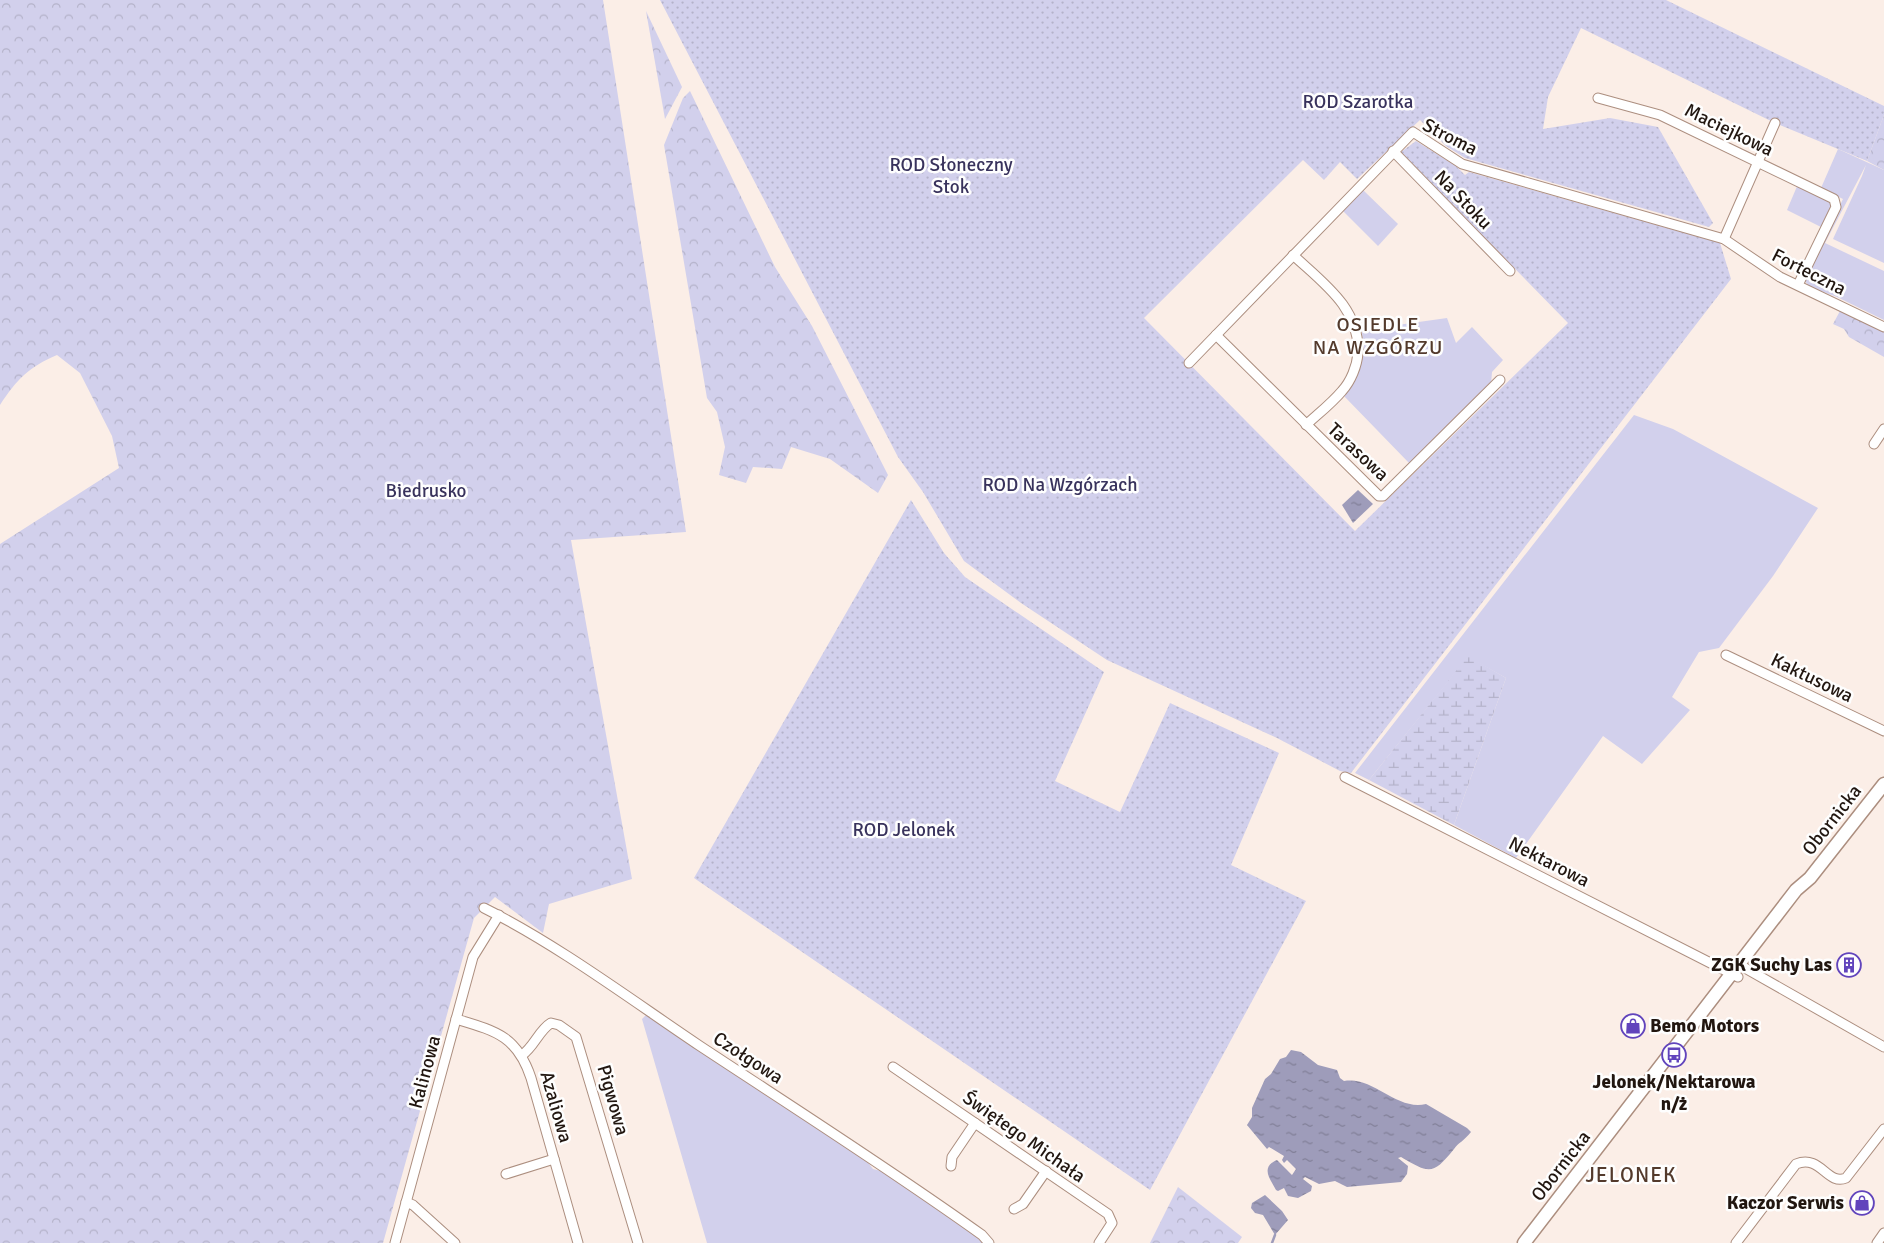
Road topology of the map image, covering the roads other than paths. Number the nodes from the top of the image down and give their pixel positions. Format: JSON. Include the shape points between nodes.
{"nodes":[{"id":1,"x":1598,"y":98,"type":"dead end"},
{"id":2,"x":1775,"y":123,"type":"dead end"},
{"id":3,"x":1394,"y":151,"type":"junction"},
{"id":4,"x":1759,"y":163,"type":"junction"},
{"id":5,"x":1724,"y":239,"type":"junction"},
{"id":6,"x":1293,"y":255,"type":"junction"},
{"id":7,"x":1510,"y":271,"type":"dead end"},
{"id":8,"x":1798,"y":286,"type":"junction"},
{"id":9,"x":1884,"y":327,"type":"edge"},
{"id":10,"x":1216,"y":335,"type":"junction"},
{"id":11,"x":1189,"y":363,"type":"dead end"},
{"id":12,"x":1500,"y":380,"type":"dead end"},
{"id":13,"x":1306,"y":425,"type":"junction"},
{"id":14,"x":1884,"y":429,"type":"edge"},
{"id":15,"x":1874,"y":444,"type":"dead end"},
{"id":16,"x":1726,"y":655,"type":"dead end"},
{"id":17,"x":1884,"y":731,"type":"edge"},
{"id":18,"x":1345,"y":777,"type":"dead end"},
{"id":19,"x":1884,"y":784,"type":"edge"},
{"id":20,"x":484,"y":908,"type":"dead end"},
{"id":21,"x":499,"y":915,"type":"junction"},
{"id":22,"x":1738,"y":971,"type":"junction"},
{"id":23,"x":456,"y":1019,"type":"junction"},
{"id":24,"x":1884,"y":1047,"type":"edge"},
{"id":25,"x":522,"y":1055,"type":"junction"},
{"id":26,"x":894,"y":1067,"type":"dead end"},
{"id":27,"x":975,"y":1123,"type":"junction"},
{"id":28,"x":1884,"y":1129,"type":"edge"},
{"id":29,"x":554,"y":1159,"type":"junction"},
{"id":30,"x":951,"y":1166,"type":"dead end"},
{"id":31,"x":1046,"y":1171,"type":"junction"},
{"id":32,"x":506,"y":1174,"type":"dead end"},
{"id":33,"x":406,"y":1202,"type":"junction"},
{"id":34,"x":1014,"y":1210,"type":"dead end"},
{"id":35,"x":1884,"y":1233,"type":"edge"},
{"id":36,"x":395,"y":1243,"type":"edge"},
{"id":37,"x":455,"y":1243,"type":"edge"},
{"id":38,"x":578,"y":1243,"type":"edge"},
{"id":39,"x":638,"y":1243,"type":"edge"},
{"id":40,"x":989,"y":1243,"type":"edge"},
{"id":41,"x":1099,"y":1243,"type":"edge"},
{"id":42,"x":1524,"y":1243,"type":"edge"},
{"id":43,"x":1736,"y":1243,"type":"edge"},
{"id":44,"x":1876,"y":1243,"type":"edge"}],
"edges":[{"from":1,"to":4,"type":"street","name":"Maciejkowa","via":[[1660,115]]},
{"from":2,"to":4,"type":"street"},
{"from":3,"to":5,"type":"street","name":"Stroma","via":[[1413,132],[1462,164]]},
{"from":3,"to":6,"type":"street","name":"Stroma"},
{"from":3,"to":7,"type":"street","name":"Na Stoku"},
{"from":4,"to":5,"type":"street"},
{"from":4,"to":8,"type":"street","name":"Maciejkowa","via":[[1831,196],[1835,201],[1836,207]]},
{"from":5,"to":8,"type":"street","name":"Forteczna","via":[[1766,269]]},
{"from":6,"to":10,"type":"street","name":"Stroma"},
{"from":6,"to":13,"type":"street","via":[[1346,307],[1358,341],[1358,357],[1349,381]]},
{"from":8,"to":9,"type":"street","name":"Forteczna"},
{"from":10,"to":11,"type":"street","name":"Stroma"},
{"from":10,"to":13,"type":"street","name":"Tarasowa"},
{"from":12,"to":13,"type":"street","name":"Tarasowa","via":[[1383,496],[1375,494]]},
{"from":14,"to":15,"type":"street"},
{"from":16,"to":17,"type":"street","name":"Kaktusowa"},
{"from":18,"to":22,"type":"street","name":"Nektarowa"},
{"from":19,"to":22,"type":"main road","name":"Obornicka","via":[[1810,878],[1796,890]]},
{"from":20,"to":21,"type":"street","name":"Czołgowa"},
{"from":21,"to":23,"type":"street","name":"Kalinowa","via":[[473,957]]},
{"from":21,"to":40,"type":"street","name":"Czołgowa","via":[[919,1190]]},
{"from":22,"to":24,"type":"street","name":"Nektarowa"},
{"from":22,"to":42,"type":"main road","name":"Obornicka"},
{"from":23,"to":25,"type":"street","name":"Azaliowa","via":[[490,1029]]},
{"from":23,"to":33,"type":"street","name":"Kalinowa"},
{"from":25,"to":29,"type":"street","name":"Azaliowa"},
{"from":25,"to":39,"type":"street","name":"Pigwowa","via":[[531,1049],[545,1026],[551,1023],[576,1037]]},
{"from":26,"to":27,"type":"street","name":"Świętego Michała"},
{"from":27,"to":30,"type":"street","via":[[952,1157]]},
{"from":27,"to":31,"type":"street","name":"Świętego Michała"},
{"from":28,"to":43,"type":"street","via":[[1846,1178],[1841,1180],[1813,1162],[1804,1160],[1796,1164]]},
{"from":29,"to":32,"type":"street"},
{"from":29,"to":38,"type":"street","name":"Azaliowa"},
{"from":31,"to":34,"type":"street","via":[[1023,1204]]},
{"from":31,"to":41,"type":"street","name":"Świętego Michała","via":[[1110,1216],[1110,1226]]},
{"from":33,"to":36,"type":"street","name":"Kalinowa"},
{"from":33,"to":37,"type":"street"},
{"from":35,"to":44,"type":"street"}]}
